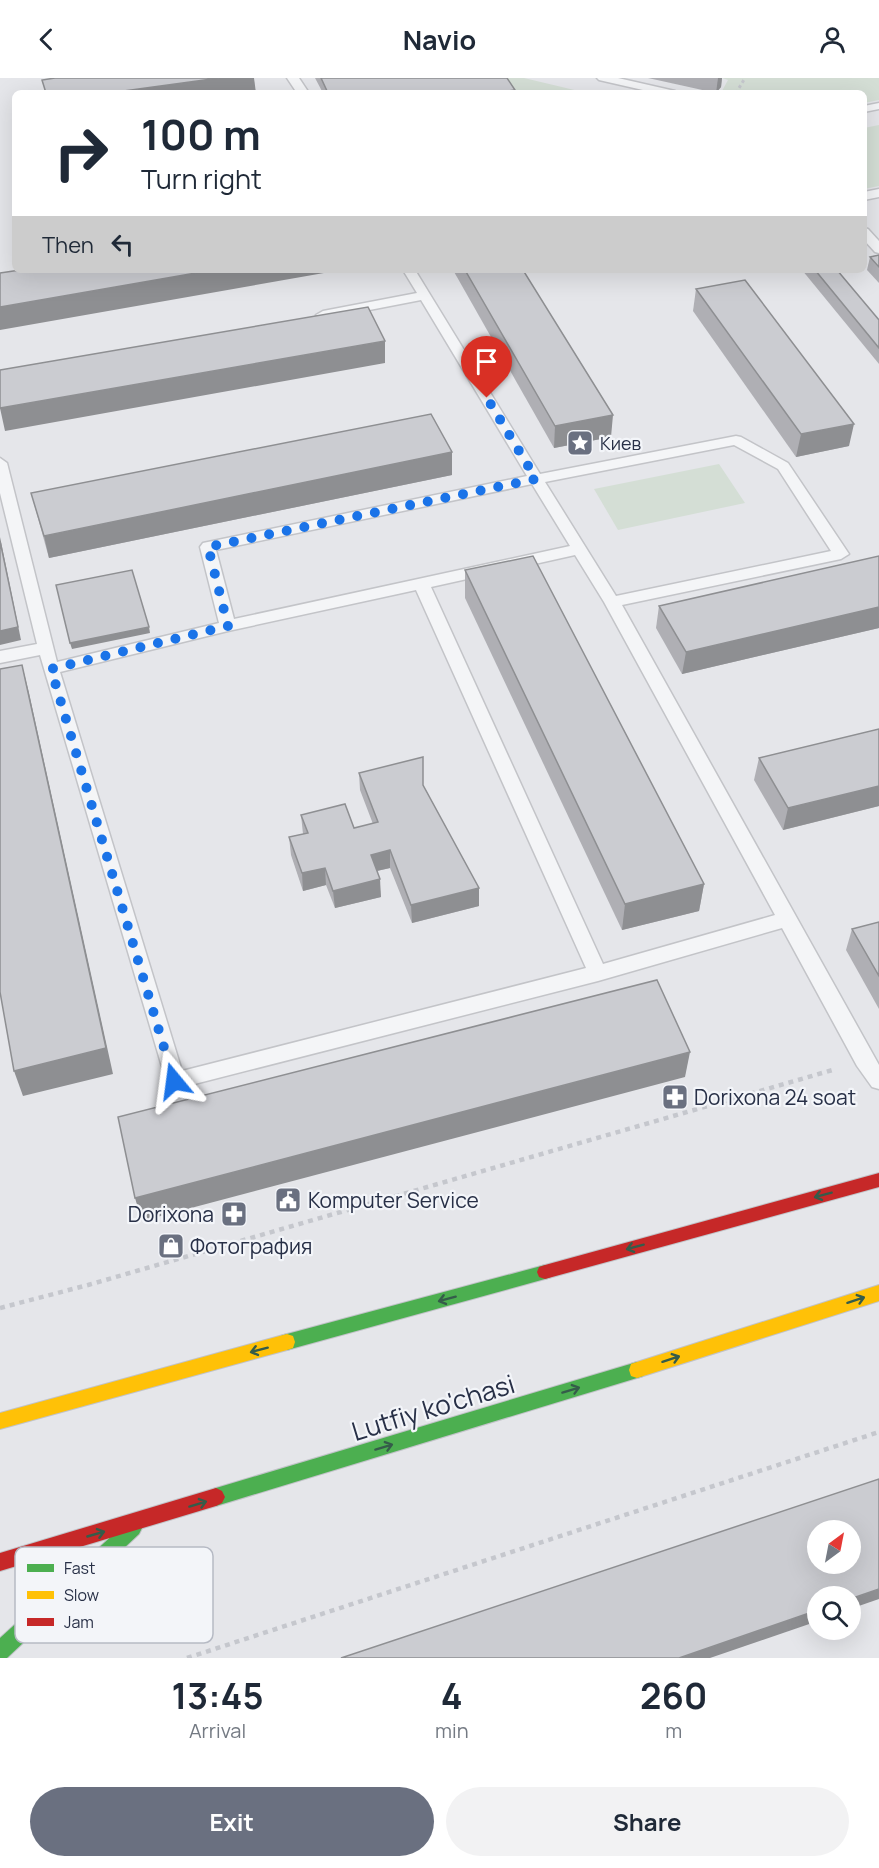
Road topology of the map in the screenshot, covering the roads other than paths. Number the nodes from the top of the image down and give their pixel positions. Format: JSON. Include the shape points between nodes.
{"nodes":[{"id":1,"x":603,"y":78,"type":"edge"},
{"id":2,"x":657,"y":90,"type":"edge"},
{"id":3,"x":867,"y":235,"type":"edge"},
{"id":4,"x":879,"y":249,"type":"edge"},
{"id":5,"x":411,"y":273,"type":"edge"},
{"id":6,"x":424,"y":296,"type":"junction"},
{"id":7,"x":306,"y":318,"type":"edge"},
{"id":8,"x":0,"y":463,"type":"edge"},
{"id":9,"x":536,"y":479,"type":"junction"},
{"id":10,"x":3,"y":489,"type":"edge"},
{"id":11,"x":579,"y":549,"type":"junction"},
{"id":12,"x":421,"y":583,"type":"junction"},
{"id":13,"x":612,"y":602,"type":"junction"},
{"id":14,"x":228,"y":626,"type":"junction"},
{"id":15,"x":46,"y":648,"type":"junction"},
{"id":16,"x":0,"y":657,"type":"edge"},
{"id":17,"x":51,"y":669,"type":"junction"},
{"id":18,"x":785,"y":920,"type":"junction"},
{"id":19,"x":598,"y":973,"type":"junction"},
{"id":20,"x":879,"y":1081,"type":"edge"},
{"id":21,"x":879,"y":1180,"type":"edge"},
{"id":22,"x":879,"y":1293,"type":"edge"},
{"id":23,"x":0,"y":1421,"type":"edge"},
{"id":24,"x":142,"y":1521,"type":"junction"},
{"id":25,"x":52,"y":1547,"type":"edge"},
{"id":26,"x":113,"y":1547,"type":"edge"},
{"id":27,"x":15,"y":1558,"type":"edge"},
{"id":28,"x":0,"y":1562,"type":"edge"},
{"id":29,"x":15,"y":1637,"type":"edge"},
{"id":30,"x":0,"y":1651,"type":"edge"}],
"edges":[{"from":1,"to":2,"type":"lane"},
{"from":3,"to":4,"type":"lane"},
{"from":5,"to":6,"type":"lane"},
{"from":6,"to":7,"type":"lane"},
{"from":6,"to":9,"type":"lane"},
{"from":8,"to":10,"type":"lane"},
{"from":9,"to":11,"type":"lane"},
{"from":9,"to":13,"type":"lane","via":[[736,440],[783,466],[841,554]]},
{"from":9,"to":14,"type":"lane","via":[[208,547]]},
{"from":10,"to":15,"type":"lane"},
{"from":11,"to":12,"type":"lane"},
{"from":11,"to":13,"type":"lane"},
{"from":12,"to":14,"type":"lane"},
{"from":12,"to":19,"type":"lane"},
{"from":13,"to":18,"type":"lane"},
{"from":14,"to":17,"type":"lane"},
{"from":15,"to":16,"type":"lane"},
{"from":15,"to":17,"type":"lane"},
{"from":17,"to":19,"type":"lane","via":[[174,1081]]},
{"from":18,"to":19,"type":"lane"},
{"from":18,"to":20,"type":"lane"},
{"from":21,"to":23,"type":"main road","one_way":true},
{"from":24,"to":22,"type":"main road","name":"Lutfiy ko'chasi","one_way":true},
{"from":25,"to":24,"type":"main road","name":"Lutfiy ko'chasi","one_way":true},
{"from":24,"to":26,"type":"main road"},
{"from":28,"to":27,"type":"main road","name":"Lutfiy ko'chasi","one_way":true},
{"from":29,"to":30,"type":"main road"}]}
